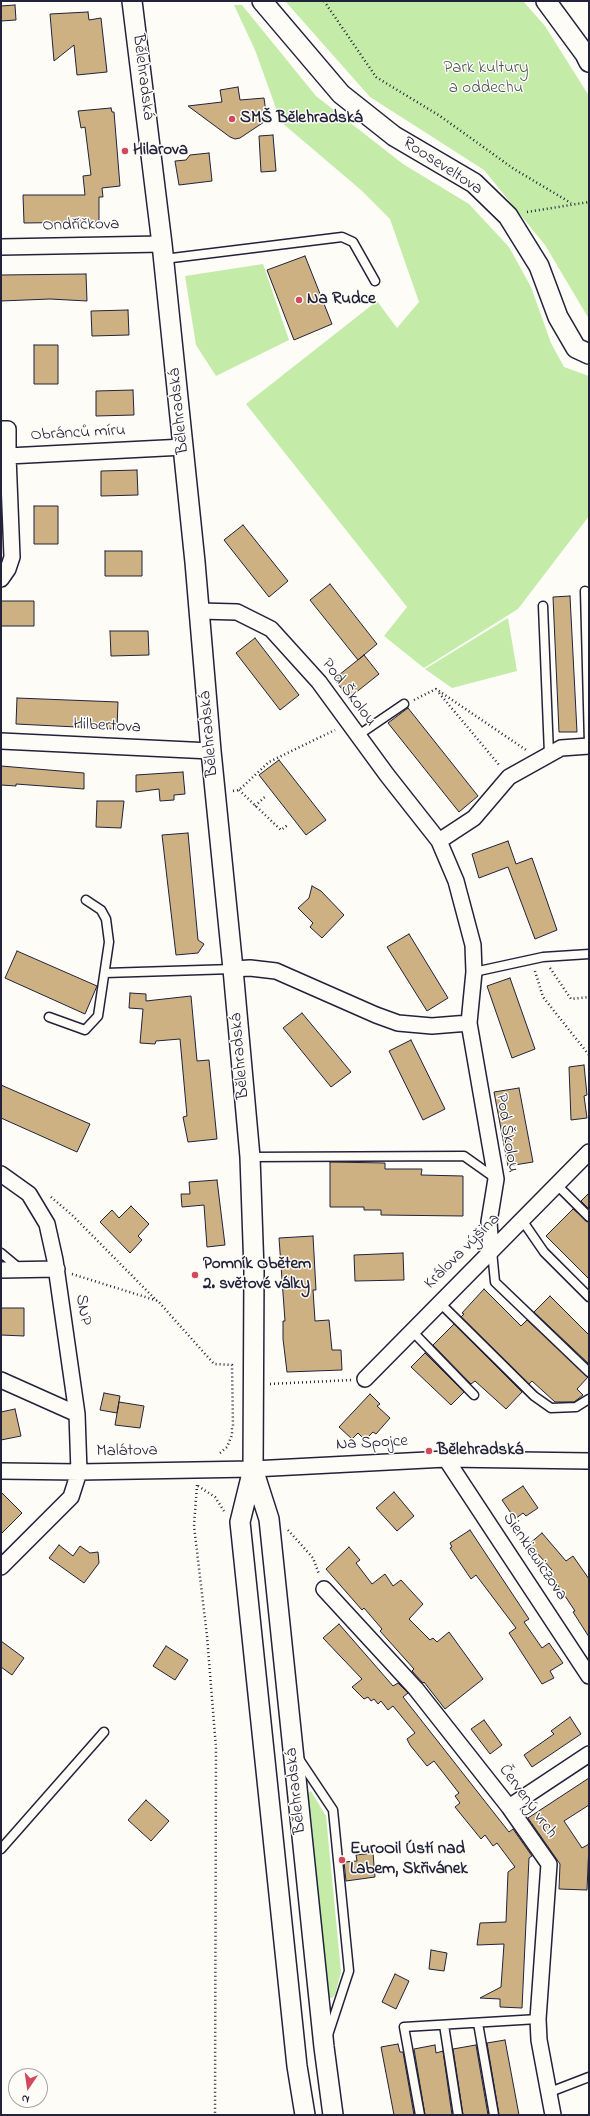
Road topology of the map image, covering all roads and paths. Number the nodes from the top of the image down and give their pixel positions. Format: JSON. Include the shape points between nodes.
{"nodes":[{"id":1,"x":132,"y":1,"type":"edge"},
{"id":2,"x":262,"y":1,"type":"edge"},
{"id":3,"x":324,"y":1,"type":"edge"},
{"id":4,"x":546,"y":1,"type":"edge"},
{"id":5,"x":589,"y":62,"type":"edge"},
{"id":6,"x":589,"y":202,"type":"edge"},
{"id":7,"x":571,"y":203,"type":"junction"},
{"id":8,"x":508,"y":216,"type":"junction"},
{"id":9,"x":1,"y":247,"type":"edge"},
{"id":10,"x":163,"y":251,"type":"junction"},
{"id":11,"x":375,"y":281,"type":"dead end"},
{"id":12,"x":589,"y":354,"type":"edge"},
{"id":13,"x":1,"y":429,"type":"edge"},
{"id":14,"x":184,"y":447,"type":"junction"},
{"id":15,"x":8,"y":456,"type":"junction"},
{"id":16,"x":1,"y":578,"type":"edge"},
{"id":17,"x":585,"y":591,"type":"dead end"},
{"id":18,"x":543,"y":606,"type":"dead end"},
{"id":19,"x":200,"y":611,"type":"junction"},
{"id":20,"x":436,"y":689,"type":"junction"},
{"id":21,"x":404,"y":704,"type":"joint"},
{"id":22,"x":348,"y":723,"type":"junction"},
{"id":23,"x":357,"y":736,"type":"junction"},
{"id":24,"x":1,"y":741,"type":"edge"},
{"id":25,"x":589,"y":745,"type":"edge"},
{"id":26,"x":211,"y":751,"type":"junction"},
{"id":27,"x":544,"y":757,"type":"junction"},
{"id":28,"x":509,"y":777,"type":"junction"},
{"id":29,"x":239,"y":790,"type":"junction"},
{"id":30,"x":215,"y":794,"type":"junction"},
{"id":31,"x":266,"y":796,"type":"dead end"},
{"id":32,"x":256,"y":806,"type":"junction"},
{"id":33,"x":290,"y":824,"type":"dead end"},
{"id":34,"x":439,"y":842,"type":"junction"},
{"id":35,"x":86,"y":900,"type":"dead end"},
{"id":36,"x":589,"y":954,"type":"edge"},
{"id":37,"x":543,"y":957,"type":"junction"},
{"id":38,"x":532,"y":960,"type":"junction"},
{"id":39,"x":233,"y":969,"type":"junction"},
{"id":40,"x":474,"y":972,"type":"junction"},
{"id":41,"x":105,"y":974,"type":"junction"},
{"id":42,"x":589,"y":997,"type":"edge"},
{"id":43,"x":49,"y":1016,"type":"dead end"},
{"id":44,"x":469,"y":1023,"type":"junction"},
{"id":45,"x":589,"y":1055,"type":"edge"},
{"id":46,"x":589,"y":1152,"type":"edge"},
{"id":47,"x":250,"y":1157,"type":"junction"},
{"id":48,"x":1,"y":1174,"type":"edge"},
{"id":49,"x":496,"y":1179,"type":"junction"},
{"id":50,"x":557,"y":1185,"type":"junction"},
{"id":51,"x":47,"y":1195,"type":"dead end"},
{"id":52,"x":589,"y":1217,"type":"edge"},
{"id":53,"x":522,"y":1220,"type":"junction"},
{"id":54,"x":491,"y":1250,"type":"junction"},
{"id":55,"x":1,"y":1254,"type":"edge"},
{"id":56,"x":57,"y":1269,"type":"junction"},
{"id":57,"x":1,"y":1270,"type":"edge"},
{"id":58,"x":21,"y":1270,"type":"junction"},
{"id":59,"x":589,"y":1297,"type":"edge"},
{"id":60,"x":158,"y":1301,"type":"junction"},
{"id":61,"x":440,"y":1303,"type":"junction"},
{"id":62,"x":412,"y":1331,"type":"junction"},
{"id":63,"x":589,"y":1372,"type":"edge"},
{"id":64,"x":365,"y":1379,"type":"joint"},
{"id":65,"x":1,"y":1380,"type":"edge"},
{"id":66,"x":254,"y":1385,"type":"junction"},
{"id":67,"x":474,"y":1395,"type":"dead end"},
{"id":68,"x":589,"y":1399,"type":"edge"},
{"id":69,"x":77,"y":1414,"type":"junction"},
{"id":70,"x":254,"y":1426,"type":"junction"},
{"id":71,"x":232,"y":1427,"type":"junction"},
{"id":72,"x":217,"y":1454,"type":"dead end"},
{"id":73,"x":446,"y":1459,"type":"junction"},
{"id":74,"x":589,"y":1461,"type":"edge"},
{"id":75,"x":253,"y":1469,"type":"junction"},
{"id":76,"x":197,"y":1470,"type":"junction"},
{"id":77,"x":1,"y":1471,"type":"edge"},
{"id":78,"x":80,"y":1472,"type":"junction"},
{"id":79,"x":268,"y":1519,"type":"junction"},
{"id":80,"x":1,"y":1567,"type":"edge"},
{"id":81,"x":324,"y":1589,"type":"joint"},
{"id":82,"x":589,"y":1676,"type":"edge"},
{"id":83,"x":104,"y":1732,"type":"dead end"},
{"id":84,"x":292,"y":1749,"type":"junction"},
{"id":85,"x":589,"y":1754,"type":"edge"},
{"id":86,"x":509,"y":1807,"type":"junction"},
{"id":87,"x":1,"y":1849,"type":"edge"},
{"id":88,"x":538,"y":2019,"type":"junction"},
{"id":89,"x":478,"y":2023,"type":"junction"},
{"id":90,"x":444,"y":2025,"type":"junction"},
{"id":91,"x":324,"y":2047,"type":"junction"},
{"id":92,"x":589,"y":2077,"type":"edge"},
{"id":93,"x":550,"y":2092,"type":"junction"},
{"id":94,"x":215,"y":2115,"type":"edge"},
{"id":95,"x":305,"y":2115,"type":"edge"},
{"id":96,"x":333,"y":2115,"type":"edge"},
{"id":97,"x":420,"y":2115,"type":"edge"},
{"id":98,"x":458,"y":2115,"type":"edge"},
{"id":99,"x":494,"y":2115,"type":"edge"},
{"id":100,"x":554,"y":2115,"type":"edge"}],
"edges":[{"from":1,"to":10,"type":"street","name":"Bělehradská"},
{"from":2,"to":8,"type":"street","name":"Rooseveltova","via":[[341,94],[394,136],[474,183]]},
{"from":3,"to":7,"type":"path","via":[[376,77],[440,116],[514,169]]},
{"from":4,"to":5,"type":"street"},
{"from":6,"to":7,"type":"path"},
{"from":7,"to":8,"type":"path"},
{"from":8,"to":12,"type":"street","name":"Rooseveltova","via":[[540,266],[558,317],[576,348]]},
{"from":9,"to":10,"type":"street","name":"Ondříčkova"},
{"from":10,"to":11,"type":"lane","via":[[342,237],[353,242]]},
{"from":10,"to":14,"type":"street","name":"Bělehradská"},
{"from":13,"to":15,"type":"street","name":"Obránců míru","via":[[8,429]]},
{"from":14,"to":15,"type":"street","name":"Obránců míru"},
{"from":14,"to":19,"type":"street","name":"Bělehradská"},
{"from":15,"to":16,"type":"street","via":[[12,557],[8,569]]},
{"from":17,"to":25,"type":"lane"},
{"from":18,"to":27,"type":"lane"},
{"from":19,"to":22,"type":"street","name":"Pod Školou","via":[[237,612],[271,629],[319,682]]},
{"from":19,"to":26,"type":"street","name":"Bělehradská"},
{"from":20,"to":21,"type":"path"},
{"from":20,"to":27,"type":"path"},
{"from":20,"to":28,"type":"path"},
{"from":21,"to":23,"type":"lane"},
{"from":22,"to":23,"type":"street","name":"Pod Školou"},
{"from":22,"to":29,"type":"path","via":[[269,762]]},
{"from":23,"to":34,"type":"street","name":"Pod Školou"},
{"from":24,"to":26,"type":"street","name":"Hilbertova"},
{"from":25,"to":27,"type":"street","via":[[561,748]]},
{"from":26,"to":30,"type":"street","name":"Bělehradská"},
{"from":27,"to":28,"type":"street"},
{"from":28,"to":34,"type":"street","via":[[474,818]]},
{"from":29,"to":30,"type":"path"},
{"from":29,"to":32,"type":"path"},
{"from":30,"to":39,"type":"street","name":"Bělehradská"},
{"from":31,"to":32,"type":"path"},
{"from":32,"to":33,"type":"path","via":[[281,830]]},
{"from":34,"to":40,"type":"street","name":"Pod Školou","via":[[456,881],[473,945]]},
{"from":35,"to":41,"type":"lane","via":[[101,910],[106,919],[109,942]]},
{"from":36,"to":37,"type":"lane"},
{"from":37,"to":38,"type":"lane"},
{"from":37,"to":42,"type":"path","via":[[571,999]]},
{"from":38,"to":40,"type":"lane"},
{"from":38,"to":45,"type":"path","via":[[543,997]]},
{"from":39,"to":41,"type":"lane"},
{"from":39,"to":44,"type":"street","via":[[276,971],[398,1023],[432,1026]]},
{"from":39,"to":47,"type":"street","name":"Bělehradská"},
{"from":40,"to":44,"type":"street","name":"Pod Školou"},
{"from":41,"to":43,"type":"lane","via":[[98,1016],[85,1030]]},
{"from":44,"to":49,"type":"street","name":"Pod Školou"},
{"from":46,"to":50,"type":"street","name":"Králova výšina"},
{"from":47,"to":49,"type":"lane","via":[[464,1156]]},
{"from":47,"to":66,"type":"street","name":"Bělehradská"},
{"from":48,"to":56,"type":"street","name":"SNP","via":[[29,1194],[47,1224]]},
{"from":49,"to":54,"type":"street","name":"Pod Školou","via":[[488,1222]]},
{"from":50,"to":52,"type":"lane"},
{"from":50,"to":53,"type":"street","name":"Králova výšina"},
{"from":51,"to":60,"type":"path","via":[[72,1215]]},
{"from":53,"to":54,"type":"street","name":"Králova výšina"},
{"from":53,"to":59,"type":"lane","via":[[544,1252]]},
{"from":54,"to":61,"type":"street","name":"Králova výšina"},
{"from":54,"to":63,"type":"lane","via":[[494,1282]]},
{"from":55,"to":58,"type":"lane"},
{"from":56,"to":58,"type":"street"},
{"from":56,"to":60,"type":"path"},
{"from":56,"to":69,"type":"street","name":"SNP"},
{"from":57,"to":58,"type":"street"},
{"from":60,"to":71,"type":"path","via":[[214,1364],[232,1365]]},
{"from":61,"to":62,"type":"street","name":"Králova výšina"},
{"from":61,"to":68,"type":"lane","via":[[534,1396],[551,1408],[576,1407]]},
{"from":62,"to":64,"type":"street","name":"Králova výšina"},
{"from":62,"to":67,"type":"lane"},
{"from":64,"to":66,"type":"path"},
{"from":65,"to":69,"type":"street"},
{"from":66,"to":70,"type":"street","name":"Bělehradská"},
{"from":69,"to":78,"type":"street","name":"SNP"},
{"from":70,"to":71,"type":"path"},
{"from":70,"to":75,"type":"street","name":"Bělehradská"},
{"from":71,"to":72,"type":"path","via":[[228,1447]]},
{"from":73,"to":74,"type":"street","name":"Na Spojce"},
{"from":73,"to":75,"type":"street","name":"Na Spojce"},
{"from":73,"to":82,"type":"street","name":"Sienkiewiczova"},
{"from":75,"to":76,"type":"street","name":"Malátova"},
{"from":75,"to":79,"type":"street","name":"Bělehradská"},
{"from":75,"to":95,"type":"street","name":"Bělehradská","via":[[240,1522],[297,2066]]},
{"from":76,"to":78,"type":"street","name":"Malátova"},
{"from":76,"to":94,"type":"path","via":[[194,1526],[207,1636],[216,1748]]},
{"from":77,"to":78,"type":"street","name":"Malátova"},
{"from":78,"to":80,"type":"street","via":[[71,1497]]},
{"from":79,"to":81,"type":"path","via":[[283,1517],[285,1526],[313,1558]]},
{"from":79,"to":84,"type":"street","name":"Bělehradská"},
{"from":81,"to":86,"type":"street","name":"Červený vrch","via":[[416,1689]]},
{"from":83,"to":87,"type":"lane"},
{"from":84,"to":91,"type":"street","name":"Bělehradská"},
{"from":84,"to":91,"type":"lane","via":[[333,1810],[349,1971]]},
{"from":85,"to":86,"type":"street"},
{"from":86,"to":88,"type":"street","name":"Červený vrch","via":[[549,1864]]},
{"from":88,"to":89,"type":"lane"},
{"from":88,"to":93,"type":"street","name":"Červený vrch","via":[[539,2040]]},
{"from":89,"to":90,"type":"lane"},
{"from":89,"to":99,"type":"lane"},
{"from":90,"to":97,"type":"lane","via":[[404,2027]]},
{"from":90,"to":98,"type":"lane"},
{"from":91,"to":96,"type":"street","name":"Bělehradská"},
{"from":92,"to":93,"type":"lane"},
{"from":93,"to":100,"type":"street","name":"Červený vrch"}]}
